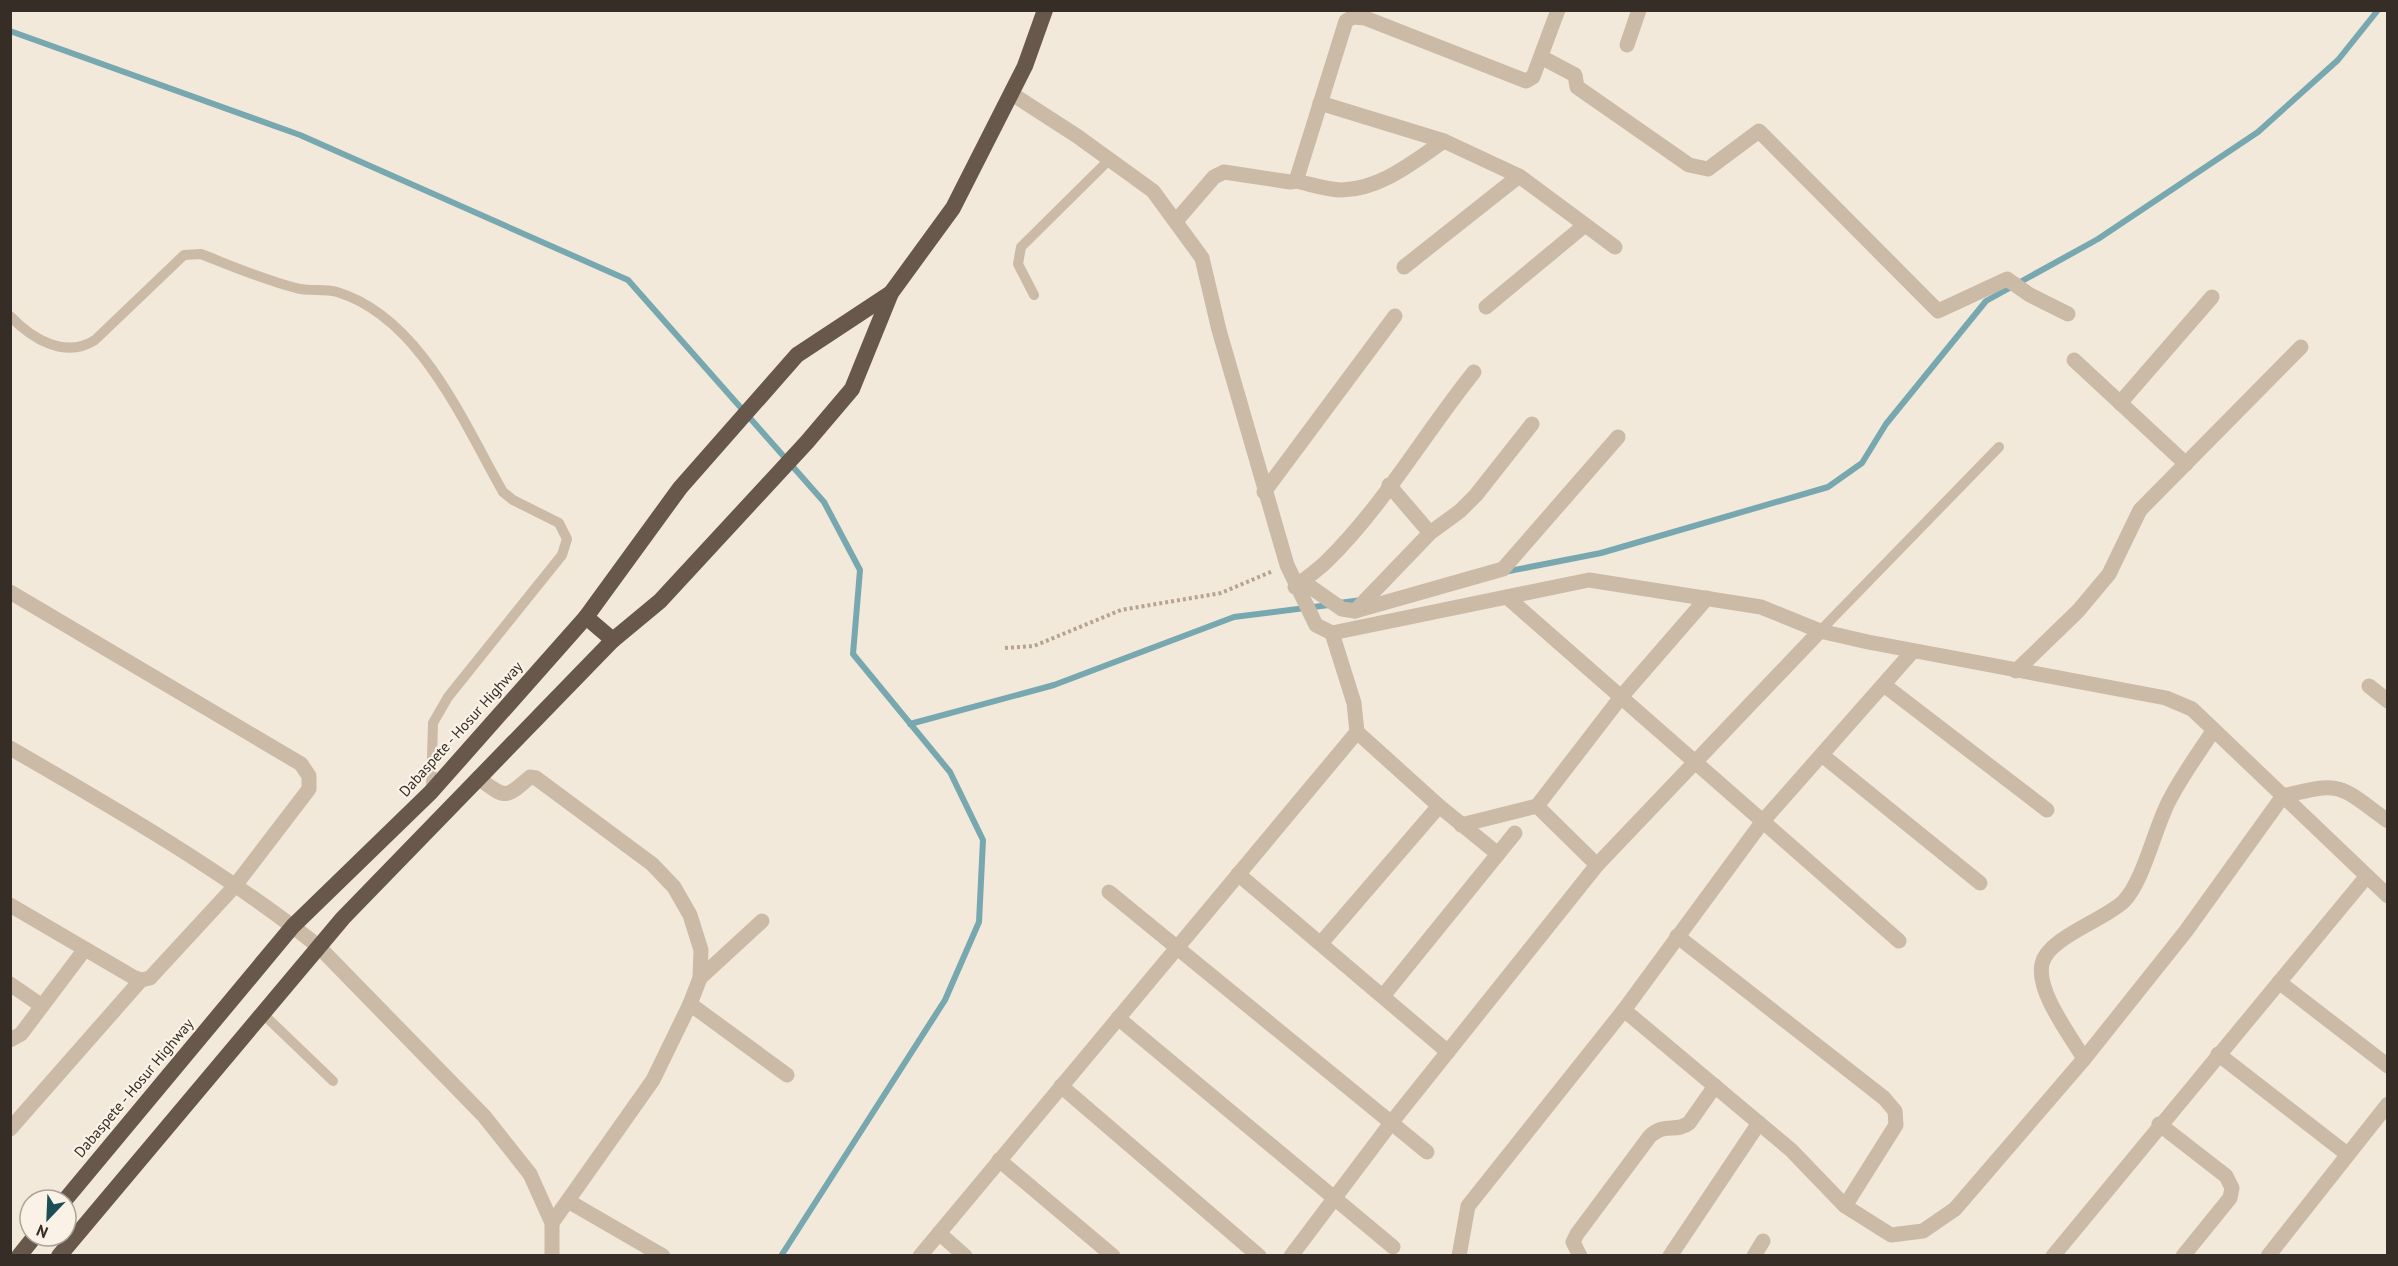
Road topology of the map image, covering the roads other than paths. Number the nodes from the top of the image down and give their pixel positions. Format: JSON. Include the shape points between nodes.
{"nodes":[{"id":1,"x":1045,"y":10,"type":"edge"},
{"id":2,"x":1558,"y":10,"type":"edge"},
{"id":3,"x":1639,"y":10,"type":"edge"},
{"id":4,"x":1628,"y":45,"type":"dead end"},
{"id":5,"x":1540,"y":57,"type":"junction"},
{"id":6,"x":1012,"y":94,"type":"junction"},
{"id":7,"x":1320,"y":103,"type":"junction"},
{"id":8,"x":1444,"y":141,"type":"junction"},
{"id":9,"x":1110,"y":159,"type":"junction"},
{"id":10,"x":1519,"y":176,"type":"junction"},
{"id":11,"x":1296,"y":180,"type":"junction"},
{"id":12,"x":1176,"y":221,"type":"junction"},
{"id":13,"x":1585,"y":225,"type":"junction"},
{"id":14,"x":1615,"y":248,"type":"dead end"},
{"id":15,"x":1404,"y":267,"type":"dead end"},
{"id":16,"x":891,"y":293,"type":"junction"},
{"id":17,"x":1034,"y":295,"type":"dead end"},
{"id":18,"x":2212,"y":297,"type":"dead end"},
{"id":19,"x":1486,"y":307,"type":"dead end"},
{"id":20,"x":2068,"y":314,"type":"dead end"},
{"id":21,"x":10,"y":316,"type":"edge"},
{"id":22,"x":1395,"y":316,"type":"dead end"},
{"id":23,"x":2301,"y":347,"type":"dead end"},
{"id":24,"x":2074,"y":360,"type":"dead end"},
{"id":25,"x":1474,"y":372,"type":"dead end"},
{"id":26,"x":2120,"y":403,"type":"junction"},
{"id":27,"x":1532,"y":424,"type":"dead end"},
{"id":28,"x":1618,"y":437,"type":"dead end"},
{"id":29,"x":1999,"y":447,"type":"dead end"},
{"id":30,"x":2186,"y":464,"type":"junction"},
{"id":31,"x":1389,"y":485,"type":"junction"},
{"id":32,"x":1264,"y":492,"type":"junction"},
{"id":33,"x":1430,"y":533,"type":"junction"},
{"id":34,"x":1298,"y":587,"type":"junction"},
{"id":35,"x":10,"y":592,"type":"edge"},
{"id":36,"x":1507,"y":597,"type":"junction"},
{"id":37,"x":1707,"y":598,"type":"junction"},
{"id":38,"x":1355,"y":611,"type":"junction"},
{"id":39,"x":586,"y":617,"type":"junction"},
{"id":40,"x":1820,"y":631,"type":"junction"},
{"id":41,"x":1332,"y":633,"type":"junction"},
{"id":42,"x":613,"y":640,"type":"junction"},
{"id":43,"x":1913,"y":651,"type":"junction"},
{"id":44,"x":2016,"y":671,"type":"junction"},
{"id":45,"x":1884,"y":685,"type":"junction"},
{"id":46,"x":2369,"y":686,"type":"dead end"},
{"id":47,"x":1622,"y":697,"type":"junction"},
{"id":48,"x":2388,"y":701,"type":"edge"},
{"id":49,"x":2213,"y":731,"type":"junction"},
{"id":50,"x":1357,"y":732,"type":"junction"},
{"id":51,"x":10,"y":748,"type":"edge"},
{"id":52,"x":1822,"y":754,"type":"junction"},
{"id":53,"x":1696,"y":762,"type":"junction"},
{"id":54,"x":478,"y":778,"type":"junction"},
{"id":55,"x":431,"y":792,"type":"junction"},
{"id":56,"x":2283,"y":796,"type":"junction"},
{"id":57,"x":1439,"y":806,"type":"junction"},
{"id":58,"x":1537,"y":806,"type":"junction"},
{"id":59,"x":2048,"y":810,"type":"dead end"},
{"id":60,"x":1763,"y":821,"type":"junction"},
{"id":61,"x":2388,"y":821,"type":"edge"},
{"id":62,"x":1461,"y":825,"type":"junction"},
{"id":63,"x":1515,"y":833,"type":"dead end"},
{"id":64,"x":1498,"y":854,"type":"junction"},
{"id":65,"x":1597,"y":865,"type":"junction"},
{"id":66,"x":1238,"y":874,"type":"junction"},
{"id":67,"x":2367,"y":876,"type":"junction"},
{"id":68,"x":1980,"y":883,"type":"dead end"},
{"id":69,"x":234,"y":887,"type":"junction"},
{"id":70,"x":1108,"y":892,"type":"dead end"},
{"id":71,"x":2387,"y":895,"type":"edge"},
{"id":72,"x":10,"y":905,"type":"edge"},
{"id":73,"x":762,"y":921,"type":"dead end"},
{"id":74,"x":293,"y":926,"type":"junction"},
{"id":75,"x":1677,"y":936,"type":"junction"},
{"id":76,"x":1899,"y":941,"type":"dead end"},
{"id":77,"x":1322,"y":942,"type":"junction"},
{"id":78,"x":318,"y":946,"type":"junction"},
{"id":79,"x":84,"y":949,"type":"junction"},
{"id":80,"x":1176,"y":949,"type":"junction"},
{"id":81,"x":700,"y":978,"type":"junction"},
{"id":82,"x":141,"y":980,"type":"junction"},
{"id":83,"x":2279,"y":982,"type":"junction"},
{"id":84,"x":10,"y":984,"type":"edge"},
{"id":85,"x":1383,"y":996,"type":"junction"},
{"id":86,"x":690,"y":1004,"type":"junction"},
{"id":87,"x":42,"y":1006,"type":"junction"},
{"id":88,"x":1624,"y":1010,"type":"junction"},
{"id":89,"x":262,"y":1013,"type":"junction"},
{"id":90,"x":1118,"y":1018,"type":"junction"},
{"id":91,"x":10,"y":1040,"type":"edge"},
{"id":92,"x":1448,"y":1052,"type":"junction"},
{"id":93,"x":2218,"y":1054,"type":"junction"},
{"id":94,"x":2084,"y":1059,"type":"junction"},
{"id":95,"x":2388,"y":1066,"type":"edge"},
{"id":96,"x":787,"y":1075,"type":"dead end"},
{"id":97,"x":333,"y":1081,"type":"dead end"},
{"id":98,"x":1061,"y":1086,"type":"junction"},
{"id":99,"x":1716,"y":1086,"type":"junction"},
{"id":100,"x":2388,"y":1104,"type":"edge"},
{"id":101,"x":1391,"y":1123,"type":"junction"},
{"id":102,"x":1758,"y":1123,"type":"junction"},
{"id":103,"x":2159,"y":1124,"type":"junction"},
{"id":104,"x":10,"y":1129,"type":"edge"},
{"id":105,"x":1427,"y":1152,"type":"dead end"},
{"id":106,"x":2347,"y":1154,"type":"junction"},
{"id":107,"x":999,"y":1160,"type":"junction"},
{"id":108,"x":75,"y":1188,"type":"edge"},
{"id":109,"x":1334,"y":1198,"type":"junction"},
{"id":110,"x":568,"y":1201,"type":"junction"},
{"id":111,"x":1845,"y":1206,"type":"junction"},
{"id":112,"x":552,"y":1223,"type":"junction"},
{"id":113,"x":939,"y":1233,"type":"junction"},
{"id":114,"x":1763,"y":1241,"type":"dead end"},
{"id":115,"x":1393,"y":1247,"type":"dead end"},
{"id":116,"x":59,"y":1256,"type":"edge"},
{"id":117,"x":552,"y":1256,"type":"edge"},
{"id":118,"x":663,"y":1256,"type":"edge"},
{"id":119,"x":920,"y":1256,"type":"edge"},
{"id":120,"x":965,"y":1256,"type":"edge"},
{"id":121,"x":1113,"y":1256,"type":"edge"},
{"id":122,"x":1259,"y":1256,"type":"edge"},
{"id":123,"x":1291,"y":1256,"type":"edge"},
{"id":124,"x":1459,"y":1256,"type":"edge"},
{"id":125,"x":1580,"y":1256,"type":"edge"},
{"id":126,"x":1670,"y":1256,"type":"edge"},
{"id":127,"x":1754,"y":1256,"type":"edge"},
{"id":128,"x":2053,"y":1256,"type":"edge"},
{"id":129,"x":2183,"y":1256,"type":"edge"},
{"id":130,"x":2268,"y":1256,"type":"edge"}],
"edges":[{"from":1,"to":6,"type":"highway","name":"Dabaspete - Hosur Highway"},
{"from":2,"to":5,"type":"street"},
{"from":3,"to":4,"type":"street"},
{"from":5,"to":7,"type":"street","via":[[1533,77],[1526,81],[1365,18],[1353,17],[1346,21]]},
{"from":5,"to":20,"type":"street","via":[[1575,75],[1577,87],[1689,165],[1708,169],[1759,131],[1938,311],[2007,279]]},
{"from":6,"to":9,"type":"street"},
{"from":6,"to":16,"type":"highway","name":"Dabaspete - Hosur Highway","via":[[953,208]]},
{"from":7,"to":8,"type":"street"},
{"from":7,"to":11,"type":"street"},
{"from":8,"to":10,"type":"street"},
{"from":8,"to":11,"type":"street","via":[[1397,173],[1368,187],[1341,190]]},
{"from":9,"to":12,"type":"street","via":[[1153,191]]},
{"from":9,"to":17,"type":"lane","via":[[1021,247],[1018,264]]},
{"from":10,"to":13,"type":"street"},
{"from":10,"to":15,"type":"street"},
{"from":11,"to":12,"type":"street","via":[[1224,172],[1214,177]]},
{"from":12,"to":32,"type":"street","via":[[1202,258]]},
{"from":13,"to":14,"type":"street"},
{"from":13,"to":19,"type":"street"},
{"from":16,"to":39,"type":"highway","name":"Dabaspete - Hosur Highway","via":[[797,355],[680,488]]},
{"from":16,"to":42,"type":"highway","name":"Dabaspete - Hosur Highway","via":[[852,389],[660,601]]},
{"from":18,"to":26,"type":"street"},
{"from":21,"to":55,"type":"lane","via":[[46,343],[70,350],[83,348],[184,255],[201,254],[298,289],[336,292],[374,309],[427,360],[503,492],[559,523],[567,539],[562,555],[448,697],[433,723]]},
{"from":22,"to":32,"type":"street"},
{"from":23,"to":30,"type":"street"},
{"from":24,"to":26,"type":"street"},
{"from":25,"to":31,"type":"street"},
{"from":26,"to":30,"type":"street"},
{"from":27,"to":33,"type":"street","via":[[1476,495]]},
{"from":28,"to":38,"type":"street","via":[[1503,569]]},
{"from":29,"to":40,"type":"lane"},
{"from":30,"to":44,"type":"street","via":[[2140,510],[2109,574],[2078,611]]},
{"from":31,"to":33,"type":"street"},
{"from":31,"to":34,"type":"street","via":[[1369,514]]},
{"from":32,"to":34,"type":"street"},
{"from":33,"to":38,"type":"street"},
{"from":34,"to":38,"type":"street","via":[[1342,609]]},
{"from":34,"to":41,"type":"street","via":[[1316,625]]},
{"from":35,"to":69,"type":"street","via":[[301,764],[309,776],[309,789]]},
{"from":36,"to":37,"type":"street","via":[[1589,580]]},
{"from":36,"to":41,"type":"street"},
{"from":36,"to":47,"type":"street"},
{"from":37,"to":40,"type":"street","via":[[1761,607]]},
{"from":37,"to":47,"type":"street"},
{"from":39,"to":42,"type":"highway"},
{"from":39,"to":55,"type":"highway","name":"Dabaspete - Hosur Highway"},
{"from":40,"to":43,"type":"street"},
{"from":40,"to":53,"type":"street"},
{"from":41,"to":50,"type":"street","via":[[1354,703]]},
{"from":42,"to":54,"type":"highway","name":"Dabaspete - Hosur Highway"},
{"from":43,"to":44,"type":"street"},
{"from":43,"to":45,"type":"street"},
{"from":44,"to":49,"type":"street","via":[[2166,698],[2192,709]]},
{"from":45,"to":52,"type":"street"},
{"from":45,"to":59,"type":"street"},
{"from":46,"to":48,"type":"street"},
{"from":47,"to":53,"type":"street"},
{"from":47,"to":58,"type":"street"},
{"from":49,"to":56,"type":"street"},
{"from":49,"to":94,"type":"street","via":[[2169,801],[2123,901],[2049,950],[2042,964],[2042,982],[2048,999]]},
{"from":50,"to":57,"type":"street"},
{"from":50,"to":66,"type":"street"},
{"from":51,"to":69,"type":"street","via":[[143,826]]},
{"from":52,"to":60,"type":"street"},
{"from":52,"to":68,"type":"street"},
{"from":53,"to":60,"type":"street"},
{"from":53,"to":65,"type":"street"},
{"from":54,"to":78,"type":"highway","name":"Dabaspete - Hosur Highway"},
{"from":54,"to":81,"type":"street","via":[[510,794],[530,777],[536,778],[652,864],[674,887],[690,915],[701,950]]},
{"from":55,"to":74,"type":"highway","name":"Dabaspete - Hosur Highway"},
{"from":56,"to":61,"type":"street","via":[[2322,786],[2343,788]]},
{"from":56,"to":67,"type":"street"},
{"from":56,"to":94,"type":"street","via":[[2186,931]]},
{"from":57,"to":62,"type":"street"},
{"from":57,"to":77,"type":"street"},
{"from":58,"to":62,"type":"street"},
{"from":58,"to":65,"type":"street"},
{"from":60,"to":75,"type":"street"},
{"from":60,"to":76,"type":"street"},
{"from":62,"to":64,"type":"street"},
{"from":63,"to":64,"type":"street"},
{"from":64,"to":85,"type":"street"},
{"from":65,"to":92,"type":"street"},
{"from":66,"to":77,"type":"street"},
{"from":66,"to":80,"type":"street"},
{"from":67,"to":71,"type":"street"},
{"from":67,"to":83,"type":"street"},
{"from":69,"to":74,"type":"street"},
{"from":69,"to":82,"type":"street","via":[[150,978]]},
{"from":70,"to":80,"type":"street"},
{"from":72,"to":79,"type":"street"},
{"from":73,"to":81,"type":"street"},
{"from":74,"to":78,"type":"street"},
{"from":74,"to":108,"type":"highway","name":"Dabaspete - Hosur Highway"},
{"from":75,"to":88,"type":"street"},
{"from":75,"to":111,"type":"street","via":[[1884,1098],[1895,1111],[1896,1125]]},
{"from":77,"to":85,"type":"street"},
{"from":78,"to":89,"type":"highway","name":"Dabaspete - Hosur Highway"},
{"from":78,"to":112,"type":"street","via":[[484,1116],[530,1174]]},
{"from":79,"to":82,"type":"street"},
{"from":79,"to":87,"type":"street"},
{"from":80,"to":90,"type":"street"},
{"from":80,"to":101,"type":"street"},
{"from":81,"to":86,"type":"street"},
{"from":82,"to":104,"type":"street"},
{"from":83,"to":93,"type":"street"},
{"from":83,"to":95,"type":"street"},
{"from":84,"to":87,"type":"street"},
{"from":85,"to":92,"type":"street"},
{"from":86,"to":96,"type":"street"},
{"from":86,"to":110,"type":"street","via":[[653,1080]]},
{"from":87,"to":91,"type":"street","via":[[21,1034]]},
{"from":88,"to":99,"type":"street"},
{"from":88,"to":124,"type":"street","via":[[1468,1206]]},
{"from":89,"to":97,"type":"lane"},
{"from":89,"to":116,"type":"highway","name":"Dabaspete - Hosur Highway"},
{"from":90,"to":98,"type":"street"},
{"from":90,"to":109,"type":"street"},
{"from":92,"to":101,"type":"street"},
{"from":93,"to":103,"type":"street"},
{"from":93,"to":106,"type":"street"},
{"from":94,"to":111,"type":"street","via":[[1955,1209],[1923,1231],[1891,1235]]},
{"from":98,"to":107,"type":"street"},
{"from":98,"to":122,"type":"street"},
{"from":99,"to":102,"type":"street"},
{"from":99,"to":125,"type":"street","via":[[1689,1123],[1683,1127],[1662,1127],[1650,1136],[1577,1234],[1574,1242]]},
{"from":100,"to":106,"type":"street"},
{"from":101,"to":105,"type":"street"},
{"from":101,"to":109,"type":"street"},
{"from":102,"to":111,"type":"street","via":[[1791,1150]]},
{"from":102,"to":126,"type":"street"},
{"from":103,"to":128,"type":"street"},
{"from":103,"to":129,"type":"street","via":[[2226,1176],[2232,1188],[2230,1198]]},
{"from":106,"to":130,"type":"street"},
{"from":107,"to":113,"type":"street"},
{"from":107,"to":121,"type":"street"},
{"from":109,"to":115,"type":"street"},
{"from":109,"to":123,"type":"street"},
{"from":110,"to":112,"type":"street"},
{"from":110,"to":118,"type":"street"},
{"from":112,"to":117,"type":"street"},
{"from":113,"to":119,"type":"street"},
{"from":113,"to":120,"type":"street"},
{"from":114,"to":127,"type":"street"}]}
